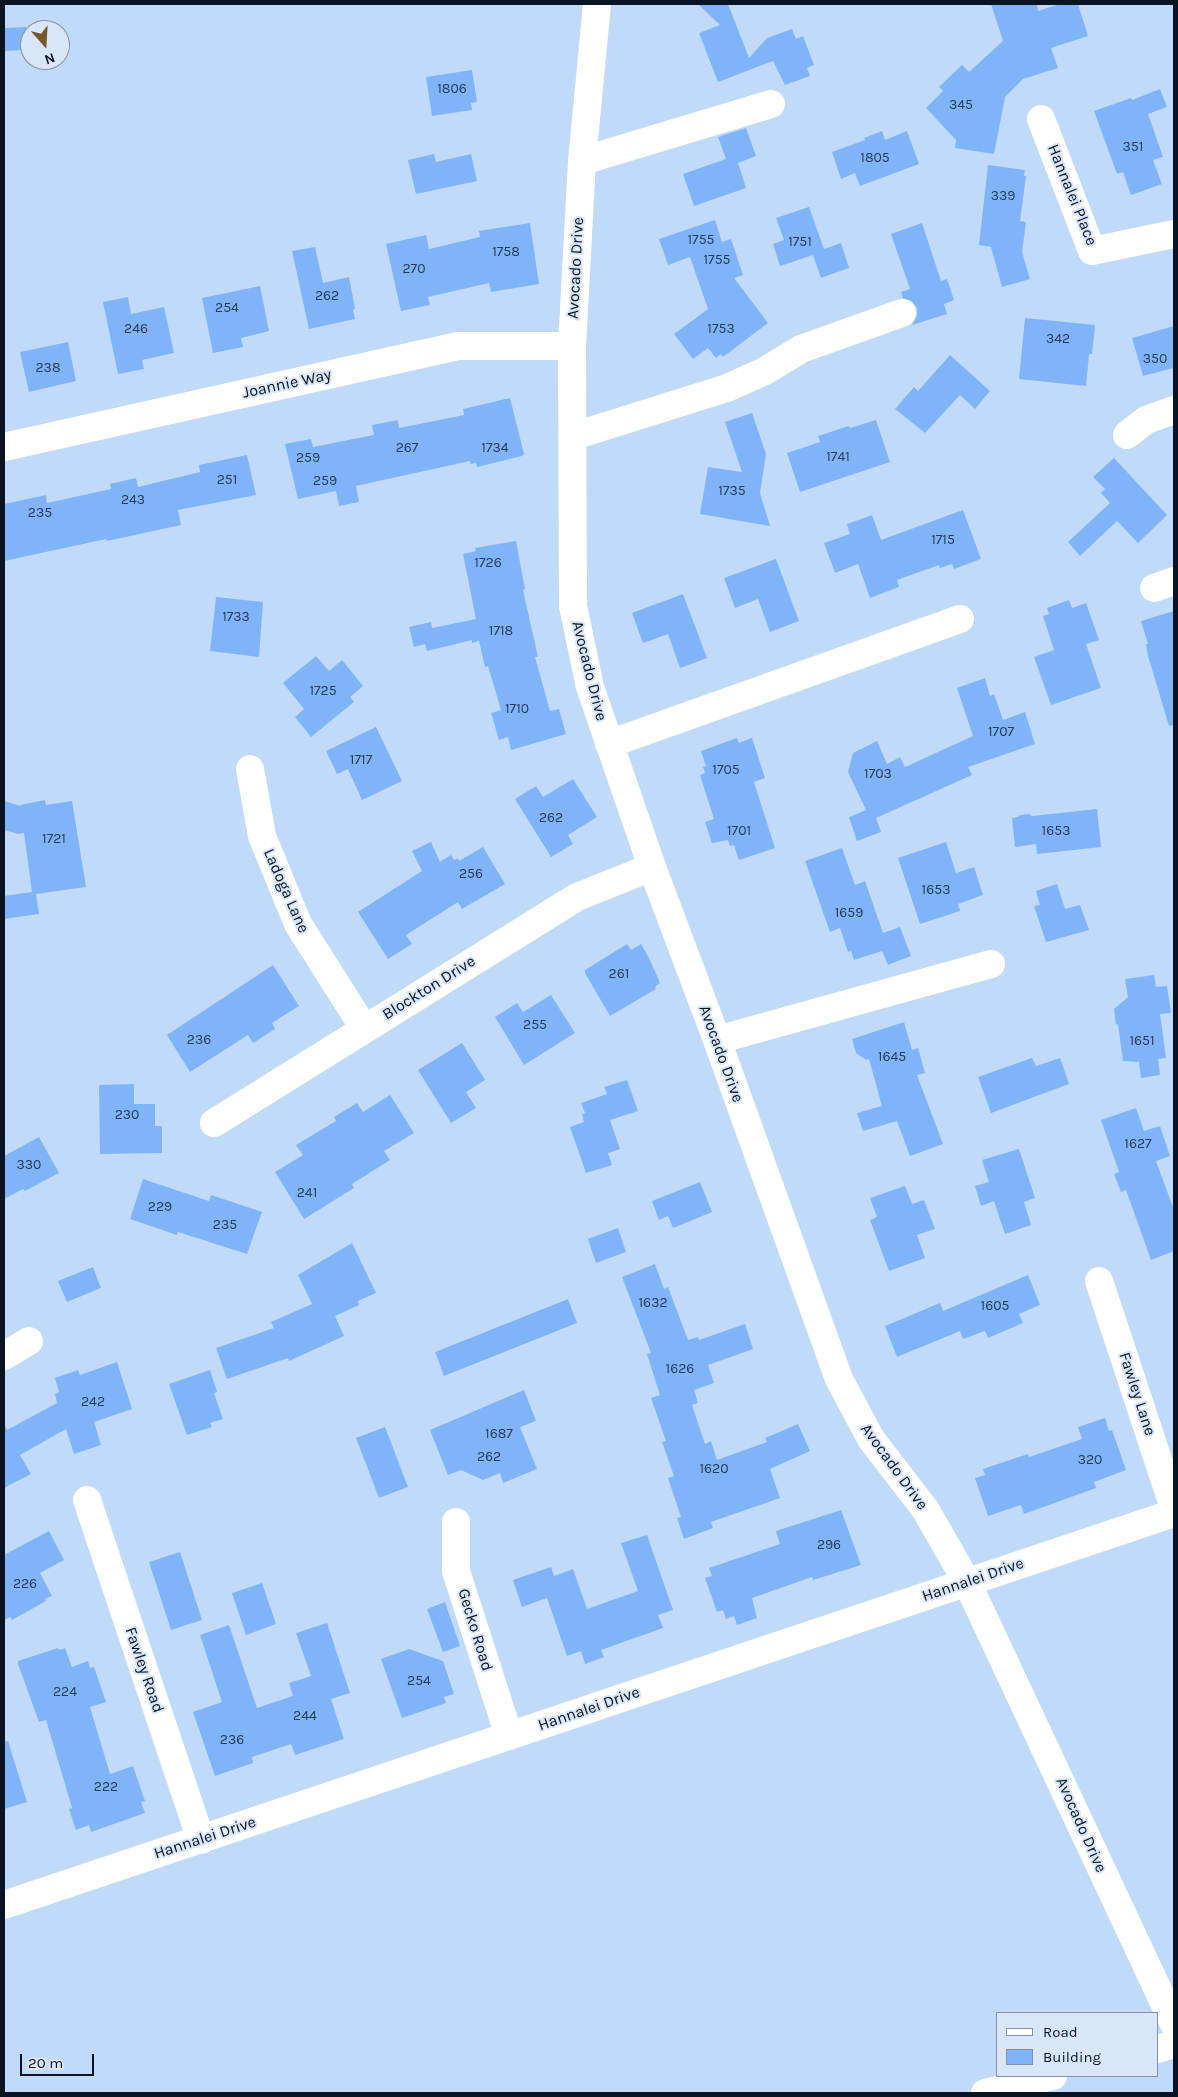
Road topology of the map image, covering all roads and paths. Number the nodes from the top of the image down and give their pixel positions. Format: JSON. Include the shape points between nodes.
{"nodes":[{"id":1,"x":597,"y":4,"type":"edge"},
{"id":2,"x":771,"y":104,"type":"dead end"},
{"id":3,"x":1041,"y":119,"type":"dead end"},
{"id":4,"x":582,"y":161,"type":"junction"},
{"id":5,"x":1174,"y":234,"type":"edge"},
{"id":6,"x":902,"y":314,"type":"dead end"},
{"id":7,"x":572,"y":346,"type":"junction"},
{"id":8,"x":1174,"y":410,"type":"edge"},
{"id":9,"x":1127,"y":435,"type":"dead end"},
{"id":10,"x":574,"y":436,"type":"junction"},
{"id":11,"x":4,"y":447,"type":"edge"},
{"id":12,"x":960,"y":619,"type":"dead end"},
{"id":13,"x":609,"y":744,"type":"junction"},
{"id":14,"x":250,"y":769,"type":"dead end"},
{"id":15,"x":652,"y":867,"type":"junction"},
{"id":16,"x":991,"y":964,"type":"dead end"},
{"id":17,"x":364,"y":1028,"type":"junction"},
{"id":18,"x":717,"y":1040,"type":"junction"},
{"id":19,"x":214,"y":1122,"type":"dead end"},
{"id":20,"x":1099,"y":1281,"type":"dead end"},
{"id":21,"x":30,"y":1341,"type":"dead end"},
{"id":22,"x":4,"y":1356,"type":"edge"},
{"id":23,"x":87,"y":1500,"type":"dead end"},
{"id":24,"x":1174,"y":1508,"type":"edge"},
{"id":25,"x":1174,"y":1512,"type":"edge"},
{"id":26,"x":456,"y":1522,"type":"dead end"},
{"id":27,"x":967,"y":1582,"type":"junction"},
{"id":28,"x":509,"y":1736,"type":"junction"},
{"id":29,"x":201,"y":1840,"type":"junction"},
{"id":30,"x":4,"y":1905,"type":"edge"},
{"id":31,"x":1174,"y":2024,"type":"edge"},
{"id":32,"x":1174,"y":2044,"type":"edge"},
{"id":33,"x":1158,"y":2049,"type":"edge"},
{"id":34,"x":1049,"y":2077,"type":"edge"},
{"id":35,"x":985,"y":2093,"type":"edge"}],
"edges":[{"from":1,"to":4,"type":"street","name":"Avocado Drive"},
{"from":2,"to":4,"type":"street"},
{"from":3,"to":5,"type":"street","name":"Hannalei Place","via":[[1092,251]]},
{"from":4,"to":7,"type":"street","name":"Avocado Drive"},
{"from":6,"to":10,"type":"street","via":[[801,349],[765,371],[727,388]]},
{"from":7,"to":10,"type":"street","name":"Avocado Drive"},
{"from":7,"to":11,"type":"street","name":"Joannie Way","via":[[458,346]]},
{"from":8,"to":9,"type":"street","via":[[1146,420]]},
{"from":10,"to":13,"type":"street","name":"Avocado Drive","via":[[573,606],[590,688]]},
{"from":12,"to":13,"type":"street"},
{"from":13,"to":15,"type":"street","name":"Avocado Drive"},
{"from":14,"to":17,"type":"street","name":"Ladoga Lane","via":[[262,836],[298,924]]},
{"from":15,"to":17,"type":"street","name":"Blockton Drive","via":[[576,897]]},
{"from":15,"to":18,"type":"street","name":"Avocado Drive"},
{"from":16,"to":18,"type":"street"},
{"from":17,"to":19,"type":"street","name":"Blockton Drive"},
{"from":18,"to":27,"type":"street","name":"Avocado Drive","via":[[839,1380],[871,1439],[926,1509]]},
{"from":20,"to":24,"type":"street","name":"Fawley Lane"},
{"from":21,"to":22,"type":"street"},
{"from":23,"to":29,"type":"street","name":"Fawley Road"},
{"from":25,"to":27,"type":"street","name":"Hannalei Drive"},
{"from":26,"to":28,"type":"street","name":"Gecko Road","via":[[456,1571]]},
{"from":27,"to":28,"type":"street","name":"Hannalei Drive"},
{"from":27,"to":31,"type":"street","name":"Avocado Drive"},
{"from":28,"to":29,"type":"street","name":"Hannalei Drive"},
{"from":29,"to":30,"type":"street","name":"Hannalei Drive"},
{"from":32,"to":33,"type":"street"},
{"from":34,"to":35,"type":"street"}]}
